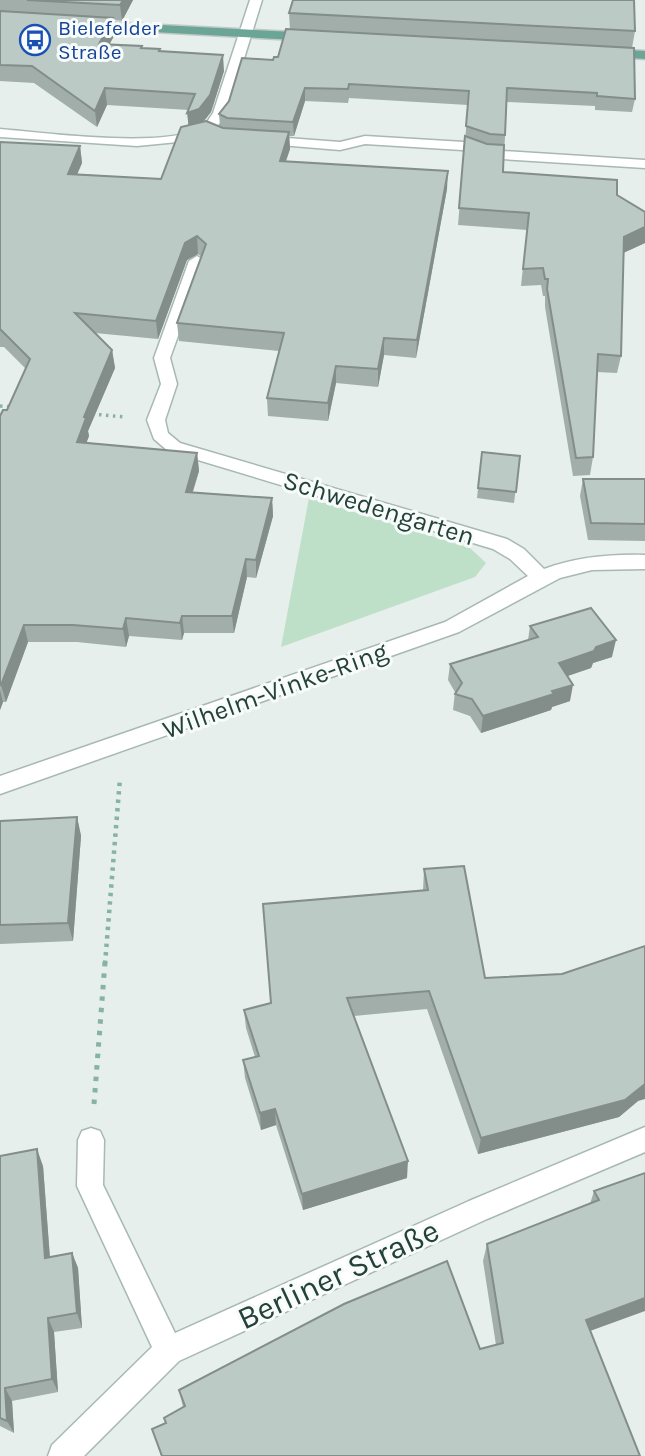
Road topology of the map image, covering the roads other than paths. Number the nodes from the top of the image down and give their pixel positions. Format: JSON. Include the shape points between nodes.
{"nodes":[{"id":1,"x":256,"y":0,"type":"edge"},
{"id":2,"x":68,"y":24,"type":"edge"},
{"id":3,"x":245,"y":33,"type":"junction"},
{"id":4,"x":328,"y":38,"type":"edge"},
{"id":5,"x":590,"y":52,"type":"edge"},
{"id":6,"x":645,"y":55,"type":"edge"},
{"id":7,"x":208,"y":130,"type":"junction"},
{"id":8,"x":0,"y":133,"type":"edge"},
{"id":9,"x":224,"y":138,"type":"edge"},
{"id":10,"x":250,"y":140,"type":"edge"},
{"id":11,"x":645,"y":164,"type":"edge"},
{"id":12,"x":197,"y":261,"type":"edge"},
{"id":13,"x":645,"y":562,"type":"edge"},
{"id":14,"x":541,"y":577,"type":"junction"},
{"id":15,"x":0,"y":785,"type":"edge"},
{"id":16,"x":645,"y":1139,"type":"edge"},
{"id":17,"x":91,"y":1140,"type":"road end"},
{"id":18,"x":169,"y":1352,"type":"junction"},
{"id":19,"x":63,"y":1456,"type":"edge"}],
"edges":[{"from":1,"to":3,"type":"street"},
{"from":2,"to":3,"type":"main road"},
{"from":3,"to":4,"type":"main road"},
{"from":3,"to":7,"type":"street","via":[[220,114]]},
{"from":5,"to":6,"type":"main road"},
{"from":7,"to":8,"type":"street","via":[[153,142]]},
{"from":7,"to":9,"type":"street"},
{"from":10,"to":11,"type":"street","via":[[464,146],[486,155]]},
{"from":12,"to":14,"type":"street","name":"Schwedengarten","via":[[162,358],[169,384],[156,420],[160,435],[174,446],[500,544]]},
{"from":13,"to":14,"type":"street","via":[[580,565]]},
{"from":14,"to":15,"type":"street","name":"Wilhelm-Vinke-Ring","via":[[457,625]]},
{"from":16,"to":18,"type":"street","name":"Berliner Straße"},
{"from":17,"to":18,"type":"street","via":[[90,1186]]},
{"from":18,"to":19,"type":"street","name":"Berliner Straße"}]}
